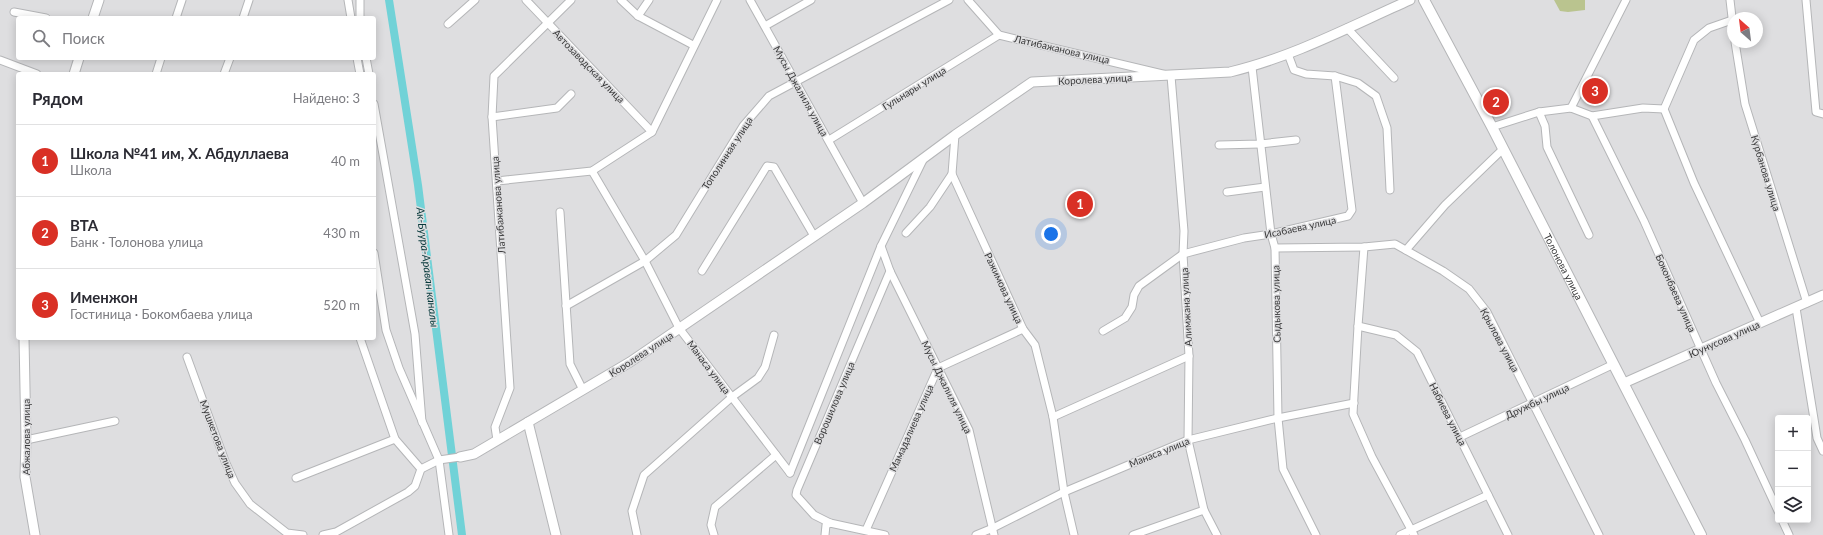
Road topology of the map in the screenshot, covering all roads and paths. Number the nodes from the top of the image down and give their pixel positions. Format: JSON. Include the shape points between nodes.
{"nodes":[{"id":1,"x":99,"y":0,"type":"edge"},
{"id":2,"x":182,"y":0,"type":"edge"},
{"id":3,"x":249,"y":0,"type":"edge"},
{"id":4,"x":348,"y":0,"type":"edge"},
{"id":5,"x":360,"y":0,"type":"edge"},
{"id":6,"x":475,"y":0,"type":"edge"},
{"id":7,"x":526,"y":0,"type":"edge"},
{"id":8,"x":571,"y":0,"type":"edge"},
{"id":9,"x":621,"y":0,"type":"edge"},
{"id":10,"x":649,"y":0,"type":"edge"},
{"id":11,"x":717,"y":0,"type":"edge"},
{"id":12,"x":750,"y":0,"type":"edge"},
{"id":13,"x":811,"y":0,"type":"edge"},
{"id":14,"x":949,"y":0,"type":"edge"},
{"id":15,"x":968,"y":0,"type":"edge"},
{"id":16,"x":1410,"y":0,"type":"edge"},
{"id":17,"x":1424,"y":0,"type":"edge"},
{"id":18,"x":1626,"y":0,"type":"edge"},
{"id":19,"x":1730,"y":0,"type":"edge"},
{"id":20,"x":1806,"y":0,"type":"edge"},
{"id":21,"x":14,"y":12,"type":"dead end"},
{"id":22,"x":1732,"y":12,"type":"edge"},
{"id":23,"x":35,"y":16,"type":"edge"},
{"id":24,"x":94,"y":16,"type":"edge"},
{"id":25,"x":177,"y":16,"type":"edge"},
{"id":26,"x":244,"y":16,"type":"edge"},
{"id":27,"x":350,"y":16,"type":"edge"},
{"id":28,"x":360,"y":16,"type":"edge"},
{"id":29,"x":638,"y":16,"type":"junction"},
{"id":30,"x":548,"y":22,"type":"junction"},
{"id":31,"x":448,"y":24,"type":"dead end"},
{"id":32,"x":1727,"y":24,"type":"edge"},
{"id":33,"x":765,"y":26,"type":"junction"},
{"id":34,"x":1347,"y":28,"type":"junction"},
{"id":35,"x":999,"y":35,"type":"junction"},
{"id":36,"x":693,"y":45,"type":"junction"},
{"id":37,"x":1737,"y":48,"type":"edge"},
{"id":38,"x":1288,"y":54,"type":"junction"},
{"id":39,"x":0,"y":60,"type":"edge"},
{"id":40,"x":78,"y":60,"type":"edge"},
{"id":41,"x":160,"y":60,"type":"edge"},
{"id":42,"x":229,"y":60,"type":"edge"},
{"id":43,"x":357,"y":60,"type":"edge"},
{"id":44,"x":366,"y":60,"type":"edge"},
{"id":45,"x":1252,"y":67,"type":"junction"},
{"id":46,"x":32,"y":72,"type":"edge"},
{"id":47,"x":75,"y":72,"type":"edge"},
{"id":48,"x":157,"y":72,"type":"edge"},
{"id":49,"x":225,"y":72,"type":"edge"},
{"id":50,"x":360,"y":72,"type":"edge"},
{"id":51,"x":369,"y":72,"type":"edge"},
{"id":52,"x":1171,"y":76,"type":"junction"},
{"id":53,"x":1336,"y":76,"type":"junction"},
{"id":54,"x":1394,"y":78,"type":"dead end"},
{"id":55,"x":796,"y":82,"type":"junction"},
{"id":56,"x":571,"y":94,"type":"dead end"},
{"id":57,"x":1571,"y":108,"type":"junction"},
{"id":58,"x":1664,"y":109,"type":"junction"},
{"id":59,"x":1538,"y":112,"type":"junction"},
{"id":60,"x":1823,"y":114,"type":"edge"},
{"id":61,"x":376,"y":115,"type":"edge"},
{"id":62,"x":1592,"y":116,"type":"junction"},
{"id":63,"x":492,"y":117,"type":"junction"},
{"id":64,"x":1492,"y":127,"type":"junction"},
{"id":65,"x":652,"y":132,"type":"junction"},
{"id":66,"x":955,"y":135,"type":"junction"},
{"id":67,"x":829,"y":140,"type":"junction"},
{"id":68,"x":1296,"y":140,"type":"dead end"},
{"id":69,"x":1260,"y":144,"type":"junction"},
{"id":70,"x":1219,"y":145,"type":"dead end"},
{"id":71,"x":1503,"y":149,"type":"junction"},
{"id":72,"x":923,"y":160,"type":"junction"},
{"id":73,"x":592,"y":171,"type":"junction"},
{"id":74,"x":952,"y":174,"type":"junction"},
{"id":75,"x":497,"y":181,"type":"junction"},
{"id":76,"x":1265,"y":187,"type":"junction"},
{"id":77,"x":1390,"y":190,"type":"dead end"},
{"id":78,"x":1227,"y":192,"type":"dead end"},
{"id":79,"x":863,"y":203,"type":"junction"},
{"id":80,"x":560,"y":212,"type":"dead end"},
{"id":81,"x":906,"y":233,"type":"dead end"},
{"id":82,"x":1270,"y":234,"type":"junction"},
{"id":83,"x":1589,"y":235,"type":"dead end"},
{"id":84,"x":814,"y":236,"type":"junction"},
{"id":85,"x":881,"y":246,"type":"junction"},
{"id":86,"x":1364,"y":247,"type":"junction"},
{"id":87,"x":1275,"y":248,"type":"junction"},
{"id":88,"x":1406,"y":250,"type":"junction"},
{"id":89,"x":1183,"y":254,"type":"junction"},
{"id":90,"x":645,"y":261,"type":"junction"},
{"id":91,"x":376,"y":266,"type":"edge"},
{"id":92,"x":702,"y":271,"type":"dead end"},
{"id":93,"x":890,"y":271,"type":"junction"},
{"id":94,"x":1823,"y":295,"type":"edge"},
{"id":95,"x":1807,"y":303,"type":"junction"},
{"id":96,"x":566,"y":306,"type":"junction"},
{"id":97,"x":1796,"y":308,"type":"junction"},
{"id":98,"x":1760,"y":323,"type":"junction"},
{"id":99,"x":1358,"y":326,"type":"junction"},
{"id":100,"x":679,"y":328,"type":"junction"},
{"id":101,"x":1023,"y":329,"type":"junction"},
{"id":102,"x":1103,"y":331,"type":"dead end"},
{"id":103,"x":774,"y":335,"type":"dead end"},
{"id":104,"x":24,"y":340,"type":"edge"},
{"id":105,"x":361,"y":340,"type":"edge"},
{"id":106,"x":1701,"y":349,"type":"junction"},
{"id":107,"x":1189,"y":356,"type":"junction"},
{"id":108,"x":187,"y":357,"type":"dead end"},
{"id":109,"x":1614,"y":364,"type":"junction"},
{"id":110,"x":938,"y":368,"type":"junction"},
{"id":111,"x":1624,"y":383,"type":"junction"},
{"id":112,"x":583,"y":390,"type":"junction"},
{"id":113,"x":732,"y":397,"type":"junction"},
{"id":114,"x":1533,"y":402,"type":"junction"},
{"id":115,"x":1354,"y":403,"type":"junction"},
{"id":116,"x":1053,"y":417,"type":"junction"},
{"id":117,"x":1278,"y":418,"type":"junction"},
{"id":118,"x":115,"y":421,"type":"dead end"},
{"id":119,"x":422,"y":422,"type":"junction"},
{"id":120,"x":528,"y":422,"type":"junction"},
{"id":121,"x":1460,"y":437,"type":"junction"},
{"id":122,"x":395,"y":438,"type":"junction"},
{"id":123,"x":26,"y":440,"type":"junction"},
{"id":124,"x":497,"y":440,"type":"junction"},
{"id":125,"x":1188,"y":440,"type":"junction"},
{"id":126,"x":1823,"y":451,"type":"edge"},
{"id":127,"x":776,"y":455,"type":"junction"},
{"id":128,"x":460,"y":458,"type":"joint"},
{"id":129,"x":441,"y":459,"type":"junction"},
{"id":130,"x":421,"y":469,"type":"junction"},
{"id":131,"x":790,"y":473,"type":"joint"},
{"id":132,"x":296,"y":478,"type":"dead end"},
{"id":133,"x":1064,"y":492,"type":"junction"},
{"id":134,"x":1488,"y":495,"type":"junction"},
{"id":135,"x":1775,"y":505,"type":"edge"},
{"id":136,"x":1204,"y":510,"type":"junction"},
{"id":137,"x":830,"y":523,"type":"junction"},
{"id":138,"x":1783,"y":523,"type":"edge"},
{"id":139,"x":866,"y":530,"type":"junction"},
{"id":140,"x":993,"y":532,"type":"edge"},
{"id":141,"x":1412,"y":533,"type":"edge"},
{"id":142,"x":287,"y":534,"type":"edge"},
{"id":143,"x":35,"y":535,"type":"edge"},
{"id":144,"x":303,"y":535,"type":"edge"},
{"id":145,"x":323,"y":535,"type":"edge"},
{"id":146,"x":449,"y":535,"type":"edge"},
{"id":147,"x":556,"y":535,"type":"edge"},
{"id":148,"x":637,"y":535,"type":"edge"},
{"id":149,"x":714,"y":535,"type":"edge"},
{"id":150,"x":825,"y":535,"type":"edge"},
{"id":151,"x":885,"y":535,"type":"edge"},
{"id":152,"x":976,"y":535,"type":"edge"},
{"id":153,"x":1074,"y":535,"type":"edge"},
{"id":154,"x":1133,"y":535,"type":"edge"},
{"id":155,"x":1217,"y":535,"type":"edge"},
{"id":156,"x":1316,"y":535,"type":"edge"},
{"id":157,"x":1400,"y":535,"type":"edge"},
{"id":158,"x":1508,"y":535,"type":"edge"},
{"id":159,"x":1599,"y":535,"type":"edge"},
{"id":160,"x":1701,"y":535,"type":"edge"},
{"id":161,"x":1789,"y":535,"type":"edge"}],
"edges":[{"from":1,"to":24,"type":"street"},
{"from":2,"to":25,"type":"street"},
{"from":3,"to":26,"type":"street"},
{"from":4,"to":27,"type":"street"},
{"from":5,"to":28,"type":"street"},
{"from":6,"to":31,"type":"street"},
{"from":7,"to":30,"type":"street","name":"Автозаводская улица"},
{"from":8,"to":30,"type":"street","name":"Латибажанова улица"},
{"from":9,"to":29,"type":"street"},
{"from":10,"to":29,"type":"street"},
{"from":11,"to":36,"type":"street"},
{"from":12,"to":33,"type":"street","name":"Мусы Джалиля улица"},
{"from":13,"to":33,"type":"street"},
{"from":14,"to":55,"type":"street","name":"Тополинная улица"},
{"from":15,"to":35,"type":"street"},
{"from":16,"to":34,"type":"street","name":"Королева улица"},
{"from":17,"to":64,"type":"main road","name":"Толонова улица"},
{"from":18,"to":57,"type":"street"},
{"from":19,"to":22,"type":"street"},
{"from":20,"to":60,"type":"street","via":[[1816,112]]},
{"from":21,"to":23,"type":"street"},
{"from":29,"to":36,"type":"street"},
{"from":30,"to":63,"type":"street","name":"Латибажанова улица","via":[[494,76]]},
{"from":30,"to":65,"type":"street","name":"Автозаводская улица"},
{"from":32,"to":58,"type":"street","via":[[1709,28],[1694,40]]},
{"from":33,"to":55,"type":"street","name":"Мусы Джалиля улица"},
{"from":34,"to":38,"type":"street","name":"Королева улица"},
{"from":34,"to":54,"type":"street"},
{"from":35,"to":52,"type":"street","name":"Латибажанова улица"},
{"from":35,"to":67,"type":"street","name":"Гульнары улица"},
{"from":36,"to":65,"type":"street"},
{"from":37,"to":95,"type":"street","name":"Курбанова улица","via":[[1745,104]]},
{"from":38,"to":45,"type":"street","name":"Королева улица"},
{"from":38,"to":53,"type":"street","via":[[1294,70],[1306,74]]},
{"from":39,"to":46,"type":"street"},
{"from":40,"to":47,"type":"street"},
{"from":41,"to":48,"type":"street"},
{"from":42,"to":49,"type":"street"},
{"from":43,"to":50,"type":"street"},
{"from":44,"to":51,"type":"street"},
{"from":45,"to":52,"type":"street","name":"Королева улица","via":[[1230,72]]},
{"from":45,"to":69,"type":"street","name":"Сыдыкова улица"},
{"from":52,"to":66,"type":"street","name":"Королева улица","via":[[1032,82]]},
{"from":52,"to":89,"type":"street","name":"Алимжана улица","via":[[1184,231]]},
{"from":53,"to":77,"type":"street","via":[[1358,83],[1376,96],[1387,128]]},
{"from":53,"to":82,"type":"street","name":"Исабаева улица","via":[[1352,210],[1348,216]]},
{"from":55,"to":67,"type":"street","name":"Мусы Джалиля улица"},
{"from":55,"to":90,"type":"street","name":"Тополинная улица","via":[[769,96],[743,126],[676,235]]},
{"from":56,"to":63,"type":"street","via":[[557,108]]},
{"from":57,"to":59,"type":"street"},
{"from":57,"to":62,"type":"street"},
{"from":58,"to":62,"type":"street","via":[[1643,108]]},
{"from":58,"to":98,"type":"street","via":[[1694,183]]},
{"from":59,"to":64,"type":"street"},
{"from":59,"to":83,"type":"street","via":[[1545,126],[1547,147]]},
{"from":61,"to":119,"type":"street","via":[[415,334]]},
{"from":62,"to":106,"type":"street","name":"Боконбаева улица","via":[[1644,221]]},
{"from":63,"to":75,"type":"street","name":"Латибажанова улица"},
{"from":64,"to":71,"type":"main road","name":"Толонова улица"},
{"from":65,"to":73,"type":"street"},
{"from":66,"to":72,"type":"street","name":"Королева улица"},
{"from":66,"to":74,"type":"street","name":"Ражимова улица"},
{"from":67,"to":79,"type":"street","name":"Мусы Джалиля улица"},
{"from":68,"to":69,"type":"street"},
{"from":69,"to":70,"type":"street"},
{"from":69,"to":76,"type":"street","name":"Сыдыкова улица"},
{"from":71,"to":88,"type":"street","via":[[1445,205]]},
{"from":71,"to":109,"type":"main road","name":"Толонова улица"},
{"from":72,"to":79,"type":"street","name":"Королева улица"},
{"from":72,"to":85,"type":"street","name":"Ворошилова улица"},
{"from":73,"to":75,"type":"street"},
{"from":73,"to":90,"type":"street","name":"Манаса улица"},
{"from":74,"to":81,"type":"street","via":[[930,207]]},
{"from":74,"to":101,"type":"street","name":"Ражимова улица"},
{"from":75,"to":124,"type":"street","name":"Латибажанова улица","via":[[510,388],[496,427]]},
{"from":76,"to":78,"type":"street"},
{"from":76,"to":82,"type":"street","name":"Сыдыкова улица"},
{"from":79,"to":84,"type":"street","name":"Королева улица"},
{"from":80,"to":96,"type":"street"},
{"from":82,"to":87,"type":"street","name":"Сыдыкова улица"},
{"from":82,"to":89,"type":"street","name":"Исабаева улица"},
{"from":84,"to":92,"type":"street","via":[[774,167],[768,166]]},
{"from":84,"to":100,"type":"street","name":"Королева улица"},
{"from":85,"to":93,"type":"street","name":"Мусы Джалиля улица"},
{"from":85,"to":131,"type":"street","name":"Ворошилова улица"},
{"from":86,"to":87,"type":"street","name":"Крылова улица"},
{"from":86,"to":88,"type":"street","name":"Крылова улица","via":[[1395,244]]},
{"from":86,"to":99,"type":"street"},
{"from":87,"to":117,"type":"street","name":"Сыдыкова улица"},
{"from":88,"to":114,"type":"street","name":"Крылова улица","via":[[1469,289],[1487,312]]},
{"from":89,"to":102,"type":"street","via":[[1139,286],[1134,295],[1132,308],[1125,318]]},
{"from":89,"to":107,"type":"street","name":"Алимжана улица"},
{"from":90,"to":96,"type":"street","name":"Тополинная улица"},
{"from":90,"to":100,"type":"street","name":"Манаса улица"},
{"from":91,"to":119,"type":"street","via":[[386,330]]},
{"from":93,"to":110,"type":"street","name":"Мусы Джалиля улица"},
{"from":93,"to":137,"type":"street","name":"Ворошилова улица","via":[[797,490],[796,495],[814,515]]},
{"from":94,"to":95,"type":"street","name":"Юунусова улица"},
{"from":95,"to":97,"type":"street","name":"Юунусова улица"},
{"from":96,"to":112,"type":"street","via":[[570,364]]},
{"from":97,"to":98,"type":"street","name":"Юунусова улица"},
{"from":97,"to":126,"type":"street","via":[[1817,438]]},
{"from":98,"to":106,"type":"street","name":"Юунусова улица"},
{"from":99,"to":115,"type":"street"},
{"from":99,"to":121,"type":"street","name":"Набиева улица","via":[[1396,335],[1417,352]]},
{"from":100,"to":112,"type":"street","name":"Королева улица"},
{"from":100,"to":113,"type":"street","name":"Манаса улица"},
{"from":101,"to":110,"type":"street"},
{"from":101,"to":116,"type":"street","name":"Ражимова улица","via":[[1035,345]]},
{"from":103,"to":113,"type":"street","via":[[765,368],[758,378]]},
{"from":104,"to":123,"type":"street","name":"Абжалова улица"},
{"from":105,"to":122,"type":"street"},
{"from":106,"to":111,"type":"street","name":"Юунусова улица"},
{"from":106,"to":135,"type":"street","name":"Боконбаева улица"},
{"from":107,"to":116,"type":"street"},
{"from":107,"to":125,"type":"street","name":"Алимжана улица"},
{"from":108,"to":142,"type":"street","name":"Мушкетова улица","via":[[235,483],[250,504]]},
{"from":109,"to":111,"type":"main road","name":"Толонова улица"},
{"from":109,"to":114,"type":"street","name":"Дружбы улица"},
{"from":110,"to":139,"type":"street","name":"Мамадалиева улица"},
{"from":110,"to":140,"type":"street","name":"Мусы Джалиля улица","via":[[969,430]]},
{"from":111,"to":160,"type":"main road","name":"Толонова улица"},
{"from":112,"to":120,"type":"street","name":"Королева улица"},
{"from":113,"to":127,"type":"street","name":"Манаса улица"},
{"from":113,"to":148,"type":"street","via":[[644,475],[632,511]]},
{"from":114,"to":121,"type":"street","name":"Дружбы улица"},
{"from":114,"to":159,"type":"street","name":"Крылова улица"},
{"from":115,"to":117,"type":"street","name":"Манаса улица"},
{"from":115,"to":141,"type":"street","via":[[1353,414],[1372,457]]},
{"from":116,"to":133,"type":"street","name":"Ражимова улица"},
{"from":117,"to":125,"type":"street","name":"Манаса улица"},
{"from":117,"to":156,"type":"street","name":"Сыдыкова улица","via":[[1282,469]]},
{"from":118,"to":123,"type":"street"},
{"from":119,"to":129,"type":"street"},
{"from":120,"to":124,"type":"street","name":"Королева улица"},
{"from":120,"to":147,"type":"street"},
{"from":121,"to":134,"type":"street","name":"Набиева улица"},
{"from":122,"to":130,"type":"street"},
{"from":122,"to":132,"type":"street"},
{"from":123,"to":143,"type":"street","name":"Абжалова улица","via":[[25,477]]},
{"from":124,"to":128,"type":"street","name":"Королева улица","via":[[474,454]]},
{"from":125,"to":133,"type":"street","name":"Манаса улица"},
{"from":125,"to":136,"type":"street","name":"Алимжана улица"},
{"from":127,"to":131,"type":"street","name":"Манаса улица"},
{"from":127,"to":149,"type":"street","via":[[715,507],[711,525]]},
{"from":128,"to":129,"type":"street"},
{"from":129,"to":130,"type":"street"},
{"from":129,"to":146,"type":"street"},
{"from":130,"to":145,"type":"street","via":[[416,486],[408,492],[336,532]]},
{"from":133,"to":140,"type":"street","name":"Манаса улица"},
{"from":133,"to":153,"type":"street","name":"Ражимова улица"},
{"from":134,"to":141,"type":"street"},
{"from":134,"to":158,"type":"street","name":"Набиева улица"},
{"from":136,"to":154,"type":"street"},
{"from":136,"to":155,"type":"street","name":"Алимжана улица"},
{"from":137,"to":139,"type":"street"},
{"from":137,"to":150,"type":"street","via":[[826,525]]},
{"from":138,"to":161,"type":"street"},
{"from":139,"to":151,"type":"street"},
{"from":140,"to":152,"type":"street","name":"Манаса улица"},
{"from":141,"to":157,"type":"street"},
{"from":142,"to":144,"type":"street","name":"Мушкетова улица"}]}
